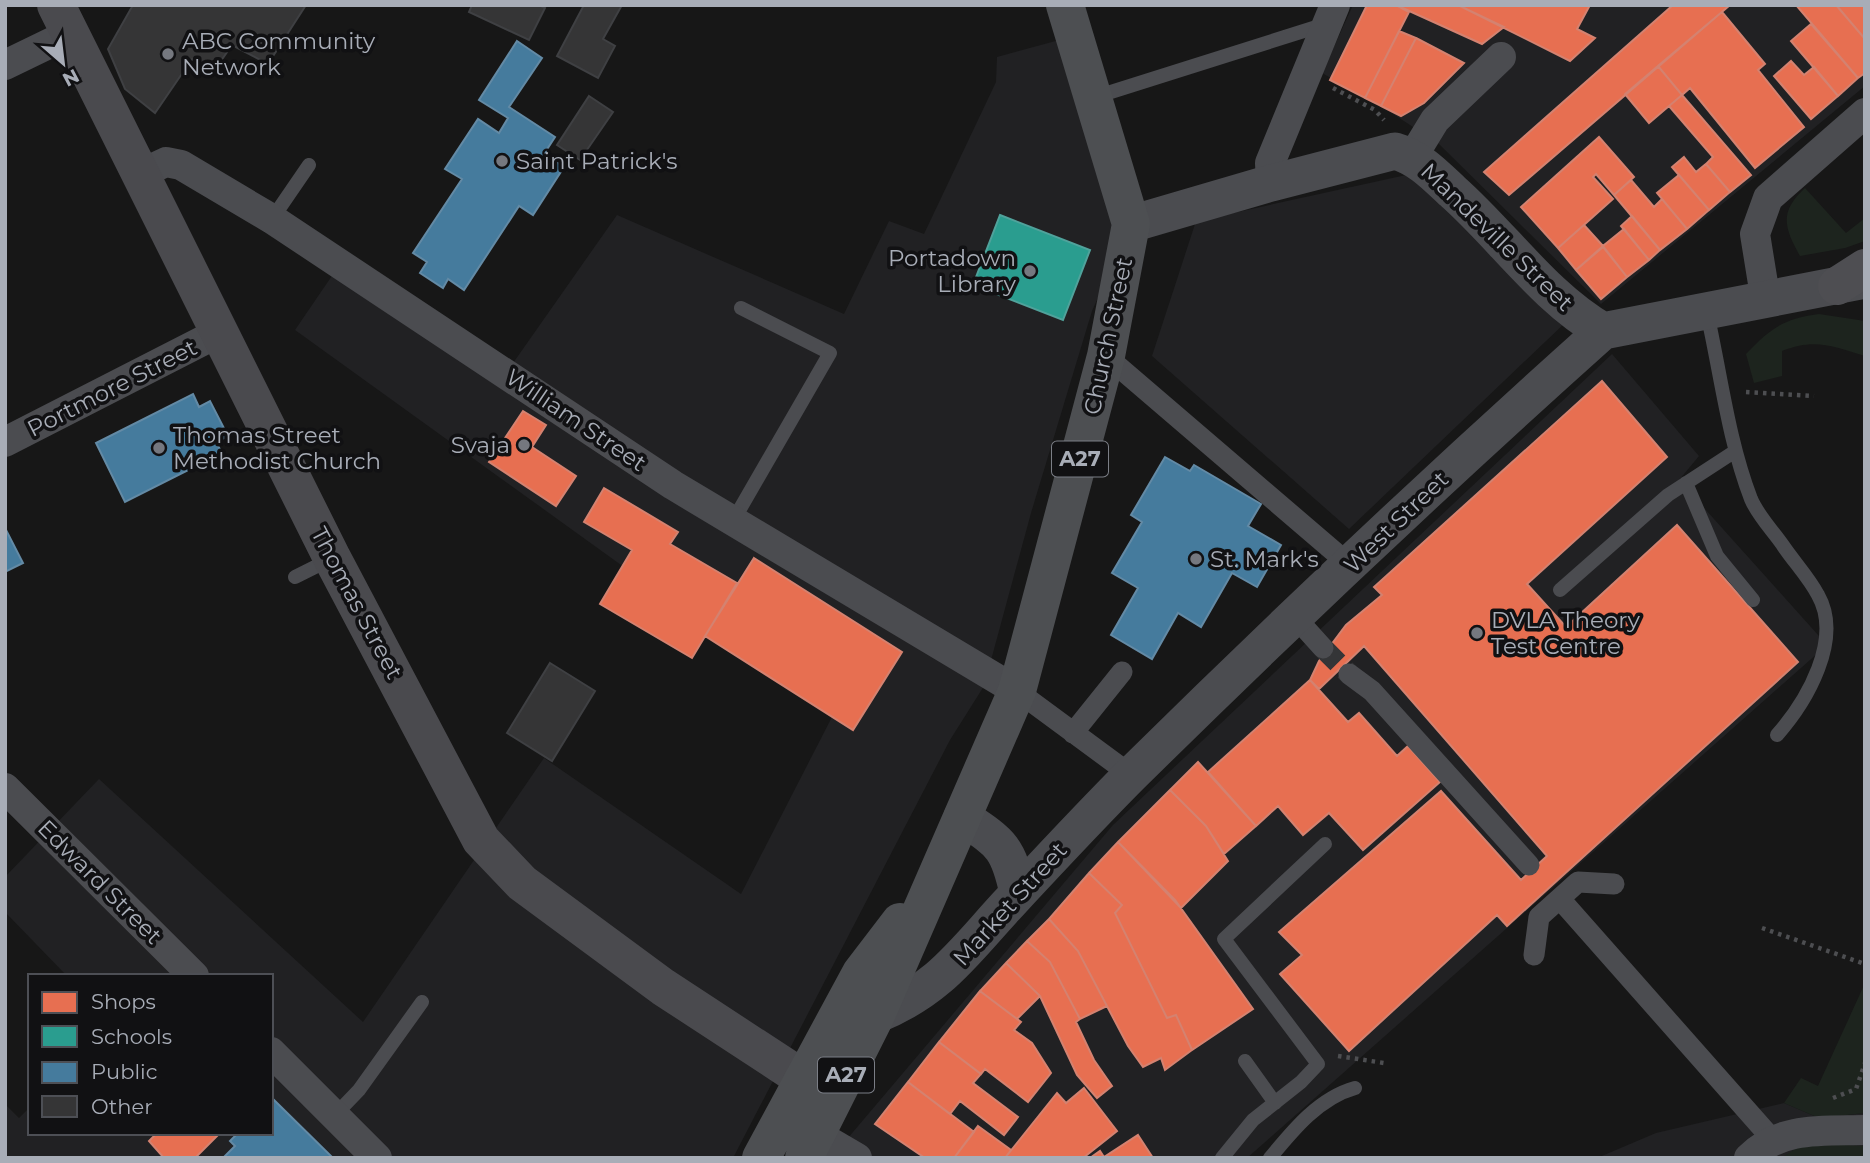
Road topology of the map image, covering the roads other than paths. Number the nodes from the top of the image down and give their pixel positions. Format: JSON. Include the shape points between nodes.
{"nodes":[{"id":1,"x":1065,"y":5,"type":"edge"},
{"id":2,"x":1331,"y":14,"type":"edge"},
{"id":3,"x":63,"y":20,"type":"edge"},
{"id":4,"x":1501,"y":57,"type":"dead end"},
{"id":5,"x":5,"y":65,"type":"edge"},
{"id":6,"x":1093,"y":98,"type":"junction"},
{"id":7,"x":1865,"y":113,"type":"edge"},
{"id":8,"x":1413,"y":156,"type":"junction"},
{"id":9,"x":309,"y":165,"type":"dead end"},
{"id":10,"x":138,"y":175,"type":"junction"},
{"id":11,"x":1270,"y":183,"type":"junction"},
{"id":12,"x":272,"y":219,"type":"junction"},
{"id":13,"x":1131,"y":224,"type":"junction"},
{"id":14,"x":1855,"y":278,"type":"edge"},
{"id":15,"x":1766,"y":302,"type":"junction"},
{"id":16,"x":741,"y":308,"type":"dead end"},
{"id":17,"x":1706,"y":312,"type":"junction"},
{"id":18,"x":1588,"y":332,"type":"junction"},
{"id":19,"x":218,"y":333,"type":"junction"},
{"id":20,"x":1106,"y":356,"type":"junction"},
{"id":21,"x":5,"y":442,"type":"edge"},
{"id":22,"x":1734,"y":452,"type":"junction"},
{"id":23,"x":1686,"y":483,"type":"junction"},
{"id":24,"x":733,"y":521,"type":"junction"},
{"id":25,"x":332,"y":558,"type":"junction"},
{"id":26,"x":1350,"y":566,"type":"junction"},
{"id":27,"x":295,"y":577,"type":"dead end"},
{"id":28,"x":1560,"y":590,"type":"dead end"},
{"id":29,"x":1753,"y":600,"type":"dead end"},
{"id":30,"x":1295,"y":617,"type":"junction"},
{"id":31,"x":1324,"y":648,"type":"tunnel mouth"},
{"id":32,"x":1122,"y":671,"type":"dead end"},
{"id":33,"x":1349,"y":674,"type":"tunnel mouth"},
{"id":34,"x":1017,"y":691,"type":"junction"},
{"id":35,"x":1073,"y":733,"type":"junction"},
{"id":36,"x":1777,"y":734,"type":"dead end"},
{"id":37,"x":1131,"y":775,"type":"junction"},
{"id":38,"x":5,"y":788,"type":"edge"},
{"id":39,"x":962,"y":817,"type":"junction"},
{"id":40,"x":1325,"y":844,"type":"dead end"},
{"id":41,"x":1529,"y":865,"type":"dead end"},
{"id":42,"x":934,"y":877,"type":"junction"},
{"id":43,"x":1614,"y":884,"type":"dead end"},
{"id":44,"x":1018,"y":893,"type":"junction"},
{"id":45,"x":1560,"y":899,"type":"junction"},
{"id":46,"x":1534,"y":955,"type":"dead end"},
{"id":47,"x":192,"y":974,"type":"edge"},
{"id":48,"x":422,"y":1002,"type":"dead end"},
{"id":49,"x":876,"y":1015,"type":"junction"},
{"id":50,"x":273,"y":1054,"type":"edge"},
{"id":51,"x":1245,"y":1061,"type":"dead end"},
{"id":52,"x":802,"y":1078,"type":"junction"},
{"id":53,"x":1355,"y":1088,"type":"dead end"},
{"id":54,"x":1275,"y":1103,"type":"junction"},
{"id":55,"x":335,"y":1115,"type":"junction"},
{"id":56,"x":1865,"y":1130,"type":"edge"},
{"id":57,"x":1773,"y":1140,"type":"junction"},
{"id":58,"x":810,"y":1146,"type":"edge"},
{"id":59,"x":377,"y":1158,"type":"edge"},
{"id":60,"x":761,"y":1158,"type":"edge"},
{"id":61,"x":857,"y":1158,"type":"edge"},
{"id":62,"x":1222,"y":1158,"type":"edge"},
{"id":63,"x":1270,"y":1158,"type":"edge"},
{"id":64,"x":1749,"y":1158,"type":"edge"}],
"edges":[{"from":1,"to":6,"type":"main road","number":"A27"},
{"from":2,"to":6,"type":"lane"},
{"from":2,"to":11,"type":"street","via":[[1270,163]]},
{"from":3,"to":5,"type":"street"},
{"from":3,"to":10,"type":"main road","name":"Thomas Street"},
{"from":4,"to":8,"type":"street","via":[[1435,120]]},
{"from":6,"to":13,"type":"main road","number":"A27"},
{"from":7,"to":15,"type":"street","via":[[1768,198],[1755,234]]},
{"from":8,"to":11,"type":"street","name":"Mandeville Street","via":[[1395,151],[1376,154]]},
{"from":8,"to":18,"type":"street","name":"Mandeville Street","via":[[1483,218]]},
{"from":9,"to":12,"type":"lane"},
{"from":10,"to":12,"type":"street","name":"William Street","via":[[166,162],[181,165]]},
{"from":10,"to":19,"type":"main road","name":"Thomas Street"},
{"from":11,"to":13,"type":"street","name":"Mandeville Street"},
{"from":12,"to":24,"type":"street","name":"William Street"},
{"from":13,"to":20,"type":"main road","name":"Church Street","number":"A27"},
{"from":14,"to":15,"type":"street"},
{"from":15,"to":17,"type":"street"},
{"from":16,"to":24,"type":"lane","via":[[830,353]]},
{"from":17,"to":18,"type":"street"},
{"from":17,"to":22,"type":"lane"},
{"from":18,"to":26,"type":"street","name":"West Street"},
{"from":19,"to":21,"type":"street","name":"Portmore Street"},
{"from":19,"to":25,"type":"main road","name":"Thomas Street"},
{"from":20,"to":26,"type":"street"},
{"from":20,"to":34,"type":"main road","name":"Church Street","number":"A27"},
{"from":22,"to":23,"type":"lane"},
{"from":22,"to":36,"type":"lane","via":[[1753,503],[1819,596],[1828,636],[1791,719]]},
{"from":23,"to":28,"type":"lane"},
{"from":23,"to":29,"type":"lane","via":[[1717,556]]},
{"from":24,"to":34,"type":"street","name":"William Street"},
{"from":25,"to":27,"type":"lane"},
{"from":25,"to":52,"type":"main road","name":"Thomas Street","via":[[481,840],[522,883],[663,986]]},
{"from":26,"to":30,"type":"street","name":"West Street"},
{"from":30,"to":31,"type":"street"},
{"from":30,"to":37,"type":"street","name":"West Street"},
{"from":32,"to":35,"type":"street"},
{"from":33,"to":41,"type":"street","via":[[1372,691]]},
{"from":34,"to":35,"type":"street"},
{"from":34,"to":39,"type":"main road","number":"A27"},
{"from":35,"to":37,"type":"street"},
{"from":37,"to":44,"type":"street","name":"Market Street"},
{"from":38,"to":47,"type":"street","name":"Edward Street"},
{"from":39,"to":42,"type":"main road","number":"A27"},
{"from":39,"to":44,"type":"street","via":[[997,840],[1011,860]]},
{"from":40,"to":54,"type":"lane","via":[[1224,939],[1318,1064]]},
{"from":42,"to":49,"type":"main road","number":"A27"},
{"from":42,"to":52,"type":"main road","number":"A27","via":[[861,973]]},
{"from":43,"to":45,"type":"street","via":[[1578,882]]},
{"from":44,"to":49,"type":"street","name":"Market Street","via":[[953,968],[902,1004]]},
{"from":45,"to":46,"type":"street","via":[[1539,917]]},
{"from":45,"to":57,"type":"street"},
{"from":48,"to":55,"type":"lane","via":[[359,1090]]},
{"from":49,"to":58,"type":"main road","number":"A27"},
{"from":50,"to":55,"type":"street"},
{"from":51,"to":54,"type":"lane"},
{"from":52,"to":60,"type":"main road","number":"A27"},
{"from":53,"to":63,"type":"lane","via":[[1336,1093]]},
{"from":54,"to":62,"type":"lane","via":[[1253,1120]]},
{"from":55,"to":59,"type":"street"},
{"from":56,"to":57,"type":"street","via":[[1791,1133]]},
{"from":57,"to":64,"type":"street"},
{"from":58,"to":61,"type":"street"}]}
